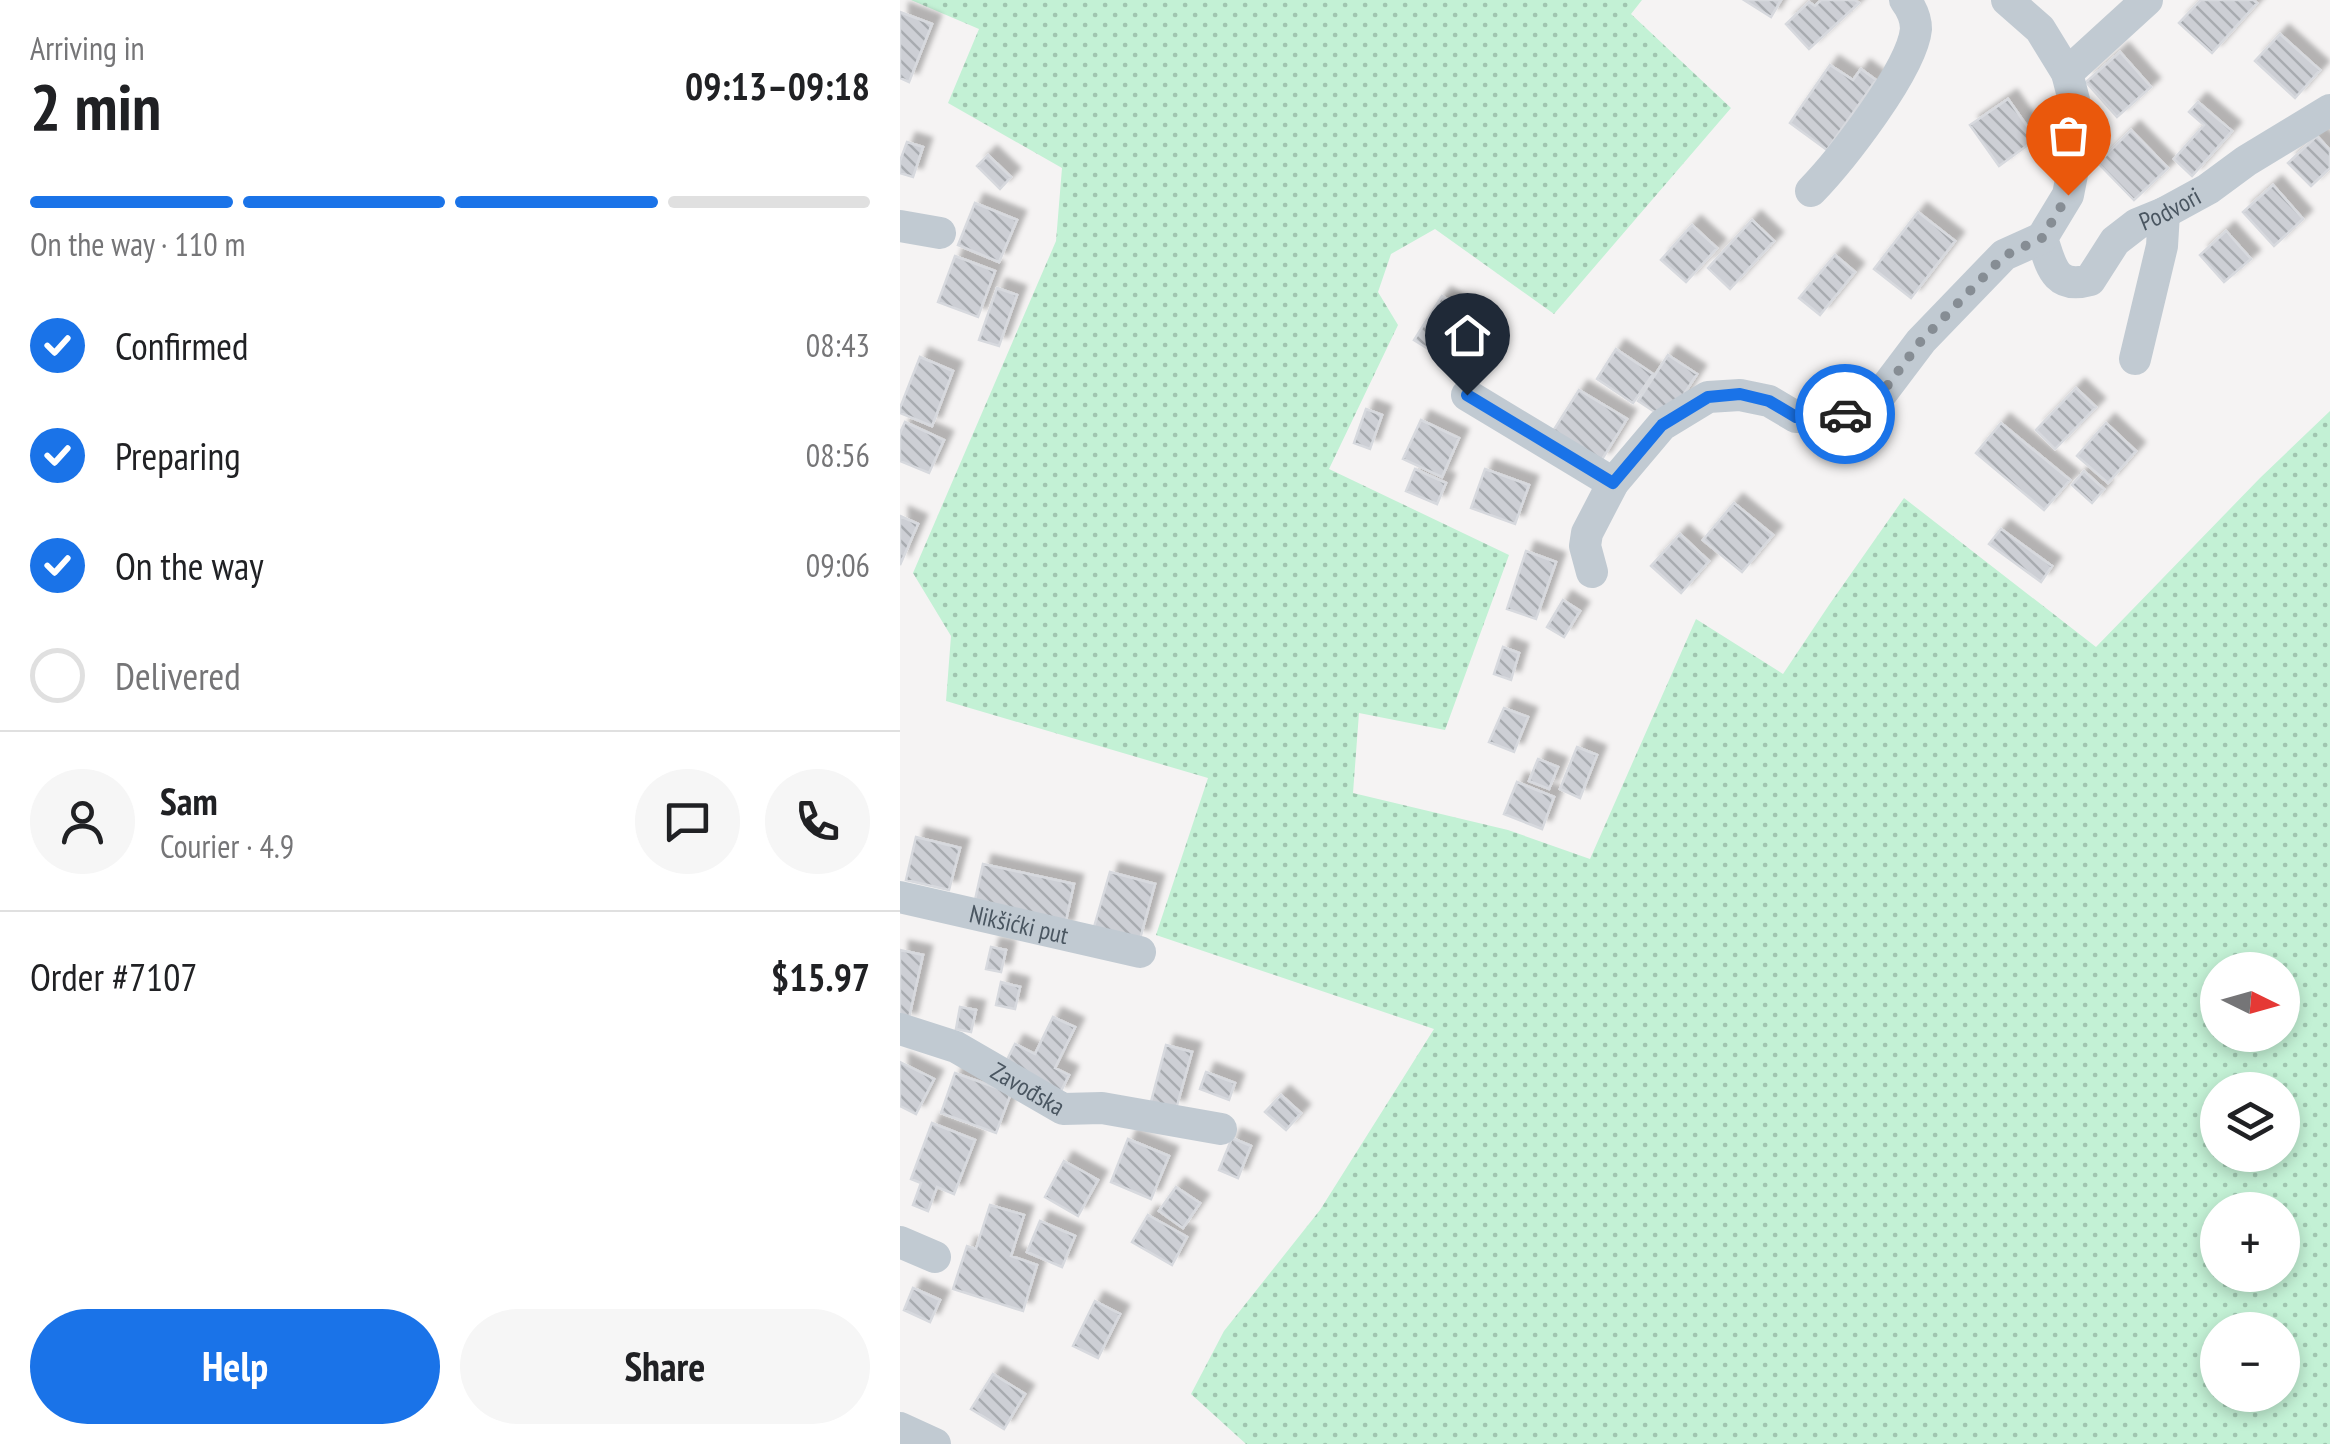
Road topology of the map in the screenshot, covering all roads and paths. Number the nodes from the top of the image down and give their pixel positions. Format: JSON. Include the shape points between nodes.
{"nodes":[{"id":1,"x":1905,"y":0,"type":"edge"},
{"id":2,"x":2007,"y":0,"type":"edge"},
{"id":3,"x":2147,"y":0,"type":"edge"},
{"id":4,"x":2067,"y":73,"type":"junction"},
{"id":5,"x":2330,"y":110,"type":"edge"},
{"id":6,"x":1810,"y":191,"type":"dead end"},
{"id":7,"x":2164,"y":212,"type":"junction"},
{"id":8,"x":900,"y":226,"type":"edge"},
{"id":9,"x":940,"y":233,"type":"dead end"},
{"id":10,"x":2042,"y":238,"type":"junction"},
{"id":11,"x":2135,"y":359,"type":"dead end"},
{"id":12,"x":1467,"y":395,"type":"dead end"},
{"id":13,"x":1613,"y":483,"type":"junction"},
{"id":14,"x":1592,"y":572,"type":"dead end"},
{"id":15,"x":900,"y":897,"type":"edge"},
{"id":16,"x":1140,"y":952,"type":"dead end"},
{"id":17,"x":900,"y":1029,"type":"edge"},
{"id":18,"x":1221,"y":1129,"type":"dead end"},
{"id":19,"x":900,"y":1242,"type":"edge"},
{"id":20,"x":935,"y":1257,"type":"dead end"},
{"id":21,"x":900,"y":1428,"type":"edge"},
{"id":22,"x":935,"y":1444,"type":"edge"}],
"edges":[{"from":1,"to":6,"type":"street","via":[[1916,24],[1904,64]]},
{"from":2,"to":4,"type":"street","via":[[2040,29]]},
{"from":3,"to":4,"type":"street"},
{"from":4,"to":10,"type":"street","via":[[2077,112],[2075,159],[2068,195]]},
{"from":5,"to":7,"type":"street","name":"Podvori"},
{"from":7,"to":10,"type":"street","name":"Podvori","via":[[2115,241],[2090,280],[2076,284],[2052,269]]},
{"from":7,"to":11,"type":"street"},
{"from":8,"to":9,"type":"street"},
{"from":10,"to":13,"type":"street","via":[[2004,256],[1858,413],[1796,417],[1740,394],[1708,397],[1662,425]]},
{"from":12,"to":13,"type":"street"},
{"from":13,"to":14,"type":"street","via":[[1586,533]]},
{"from":15,"to":16,"type":"street","name":"Nikšićki put"},
{"from":17,"to":18,"type":"street","name":"Zavođska","via":[[956,1047],[1063,1109],[1102,1108]]},
{"from":19,"to":20,"type":"street"},
{"from":21,"to":22,"type":"street"}]}
